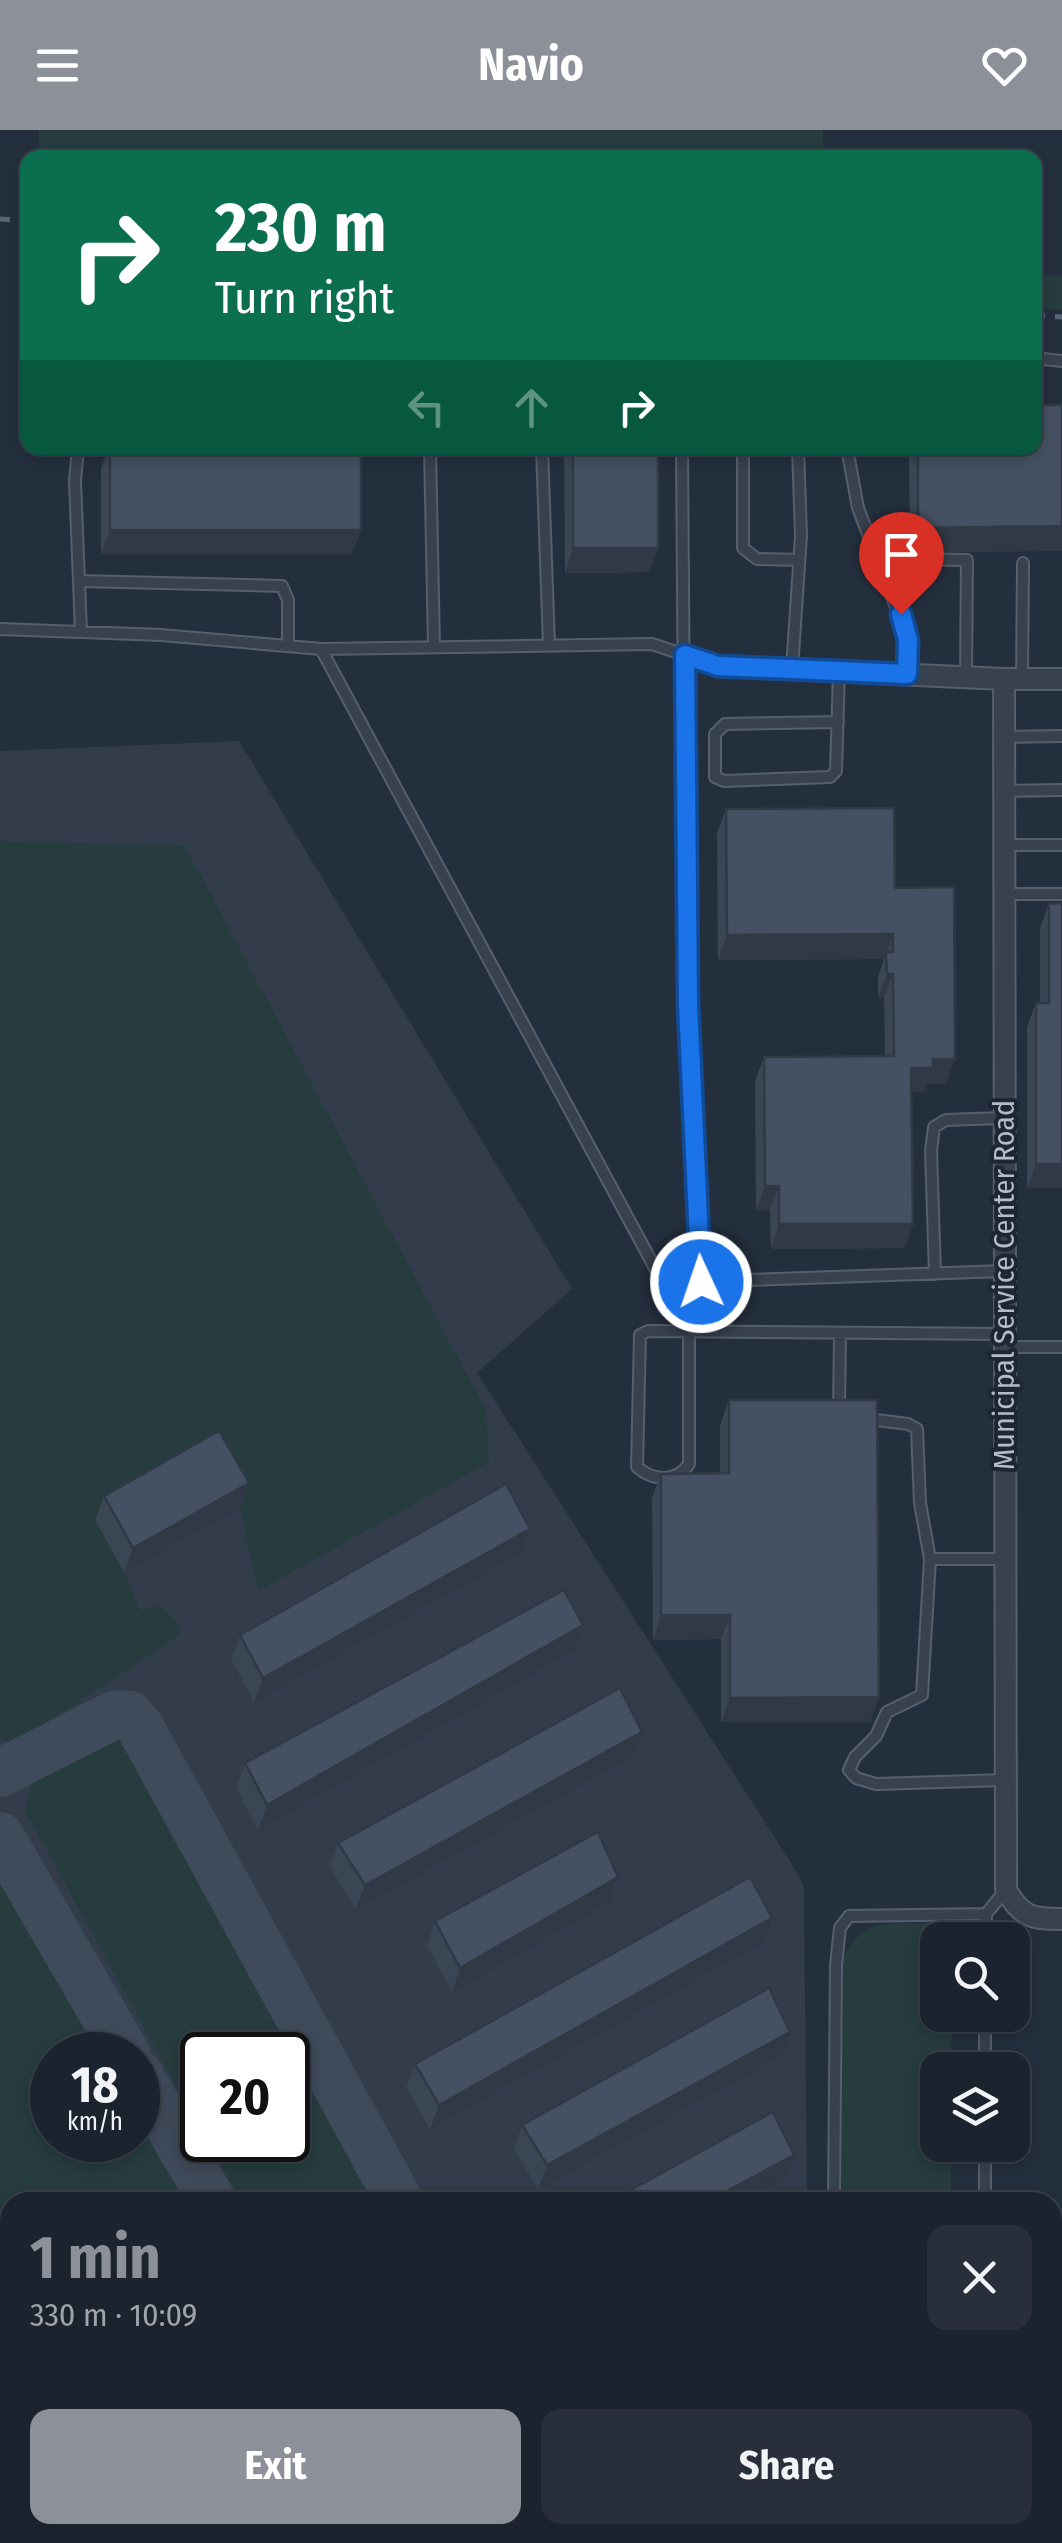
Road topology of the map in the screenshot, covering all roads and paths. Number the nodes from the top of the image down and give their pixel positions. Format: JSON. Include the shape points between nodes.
{"nodes":[{"id":1,"x":77,"y":455,"type":"edge"},
{"id":2,"x":430,"y":455,"type":"edge"},
{"id":3,"x":542,"y":455,"type":"edge"},
{"id":4,"x":682,"y":455,"type":"edge"},
{"id":5,"x":742,"y":455,"type":"edge"},
{"id":6,"x":798,"y":455,"type":"edge"},
{"id":7,"x":848,"y":455,"type":"edge"},
{"id":8,"x":799,"y":560,"type":"junction"},
{"id":9,"x":1023,"y":563,"type":"dead end"},
{"id":10,"x":879,"y":564,"type":"junction"},
{"id":11,"x":79,"y":582,"type":"junction"},
{"id":12,"x":0,"y":629,"type":"edge"},
{"id":13,"x":81,"y":632,"type":"junction"},
{"id":14,"x":549,"y":645,"type":"junction"},
{"id":15,"x":288,"y":646,"type":"junction"},
{"id":16,"x":434,"y":647,"type":"junction"},
{"id":17,"x":322,"y":649,"type":"junction"},
{"id":18,"x":685,"y":655,"type":"junction"},
{"id":19,"x":718,"y":666,"type":"joint"},
{"id":20,"x":792,"y":668,"type":"junction"},
{"id":21,"x":839,"y":671,"type":"junction"},
{"id":22,"x":907,"y":674,"type":"junction"},
{"id":23,"x":966,"y":677,"type":"junction"},
{"id":24,"x":1013,"y":679,"type":"junction"},
{"id":25,"x":1062,"y":679,"type":"edge"},
{"id":26,"x":838,"y":722,"type":"junction"},
{"id":27,"x":1004,"y":736,"type":"junction"},
{"id":28,"x":1062,"y":736,"type":"edge"},
{"id":29,"x":1062,"y":790,"type":"edge"},
{"id":30,"x":1004,"y":791,"type":"junction"},
{"id":31,"x":1004,"y":845,"type":"junction"},
{"id":32,"x":1062,"y":845,"type":"edge"},
{"id":33,"x":1004,"y":894,"type":"junction"},
{"id":34,"x":1062,"y":894,"type":"edge"},
{"id":35,"x":1003,"y":1118,"type":"junction"},
{"id":36,"x":1004,"y":1272,"type":"junction"},
{"id":37,"x":935,"y":1274,"type":"junction"},
{"id":38,"x":701,"y":1282,"type":"junction"},
{"id":39,"x":689,"y":1332,"type":"junction"},
{"id":40,"x":840,"y":1333,"type":"junction"},
{"id":41,"x":1004,"y":1340,"type":"junction"},
{"id":42,"x":1062,"y":1347,"type":"edge"},
{"id":43,"x":844,"y":1417,"type":"edge"},
{"id":44,"x":861,"y":1418,"type":"edge"},
{"id":45,"x":930,"y":1559,"type":"junction"},
{"id":46,"x":1005,"y":1559,"type":"junction"},
{"id":47,"x":1006,"y":1780,"type":"junction"},
{"id":48,"x":1006,"y":1890,"type":"junction"},
{"id":49,"x":986,"y":1914,"type":"junction"},
{"id":50,"x":1062,"y":1919,"type":"edge"},
{"id":51,"x":986,"y":1922,"type":"edge"},
{"id":52,"x":985,"y":2162,"type":"edge"},
{"id":53,"x":834,"y":2192,"type":"edge"},
{"id":54,"x":984,"y":2192,"type":"edge"}],
"edges":[{"from":1,"to":11,"type":"lane"},
{"from":2,"to":16,"type":"lane"},
{"from":3,"to":14,"type":"lane"},
{"from":4,"to":18,"type":"lane"},
{"from":5,"to":8,"type":"lane","via":[[744,548],[757,559]]},
{"from":6,"to":8,"type":"lane"},
{"from":7,"to":10,"type":"lane","via":[[858,508]]},
{"from":8,"to":20,"type":"lane"},
{"from":9,"to":24,"type":"lane"},
{"from":10,"to":22,"type":"lane","via":[[908,640]]},
{"from":10,"to":23,"type":"lane","via":[[967,560]]},
{"from":11,"to":13,"type":"lane"},
{"from":11,"to":15,"type":"lane","via":[[282,586]]},
{"from":12,"to":13,"type":"lane"},
{"from":13,"to":15,"type":"lane"},
{"from":14,"to":16,"type":"lane"},
{"from":14,"to":18,"type":"lane","via":[[652,644]]},
{"from":15,"to":17,"type":"lane"},
{"from":16,"to":17,"type":"lane"},
{"from":17,"to":38,"type":"lane","via":[[663,1283]]},
{"from":18,"to":19,"type":"lane"},
{"from":18,"to":38,"type":"lane","via":[[686,944]]},
{"from":19,"to":20,"type":"street"},
{"from":20,"to":21,"type":"street"},
{"from":21,"to":22,"type":"street"},
{"from":21,"to":26,"type":"lane"},
{"from":22,"to":23,"type":"street"},
{"from":23,"to":24,"type":"street"},
{"from":24,"to":25,"type":"street"},
{"from":24,"to":27,"type":"street","name":"Municipal Service Center Road"},
{"from":26,"to":26,"type":"lane","via":[[836,771],[830,777],[716,777],[715,734],[725,724]]},
{"from":27,"to":28,"type":"lane"},
{"from":27,"to":30,"type":"street","name":"Municipal Service Center Road"},
{"from":29,"to":30,"type":"lane"},
{"from":30,"to":31,"type":"street","name":"Municipal Service Center Road"},
{"from":31,"to":32,"type":"lane"},
{"from":31,"to":33,"type":"street","name":"Municipal Service Center Road"},
{"from":33,"to":34,"type":"lane"},
{"from":33,"to":35,"type":"street","name":"Municipal Service Center Road"},
{"from":35,"to":36,"type":"street","name":"Municipal Service Center Road"},
{"from":35,"to":37,"type":"lane","via":[[946,1120],[934,1127]]},
{"from":36,"to":37,"type":"lane"},
{"from":36,"to":41,"type":"street","name":"Municipal Service Center Road"},
{"from":37,"to":38,"type":"lane"},
{"from":39,"to":39,"type":"lane","via":[[640,1335],[637,1467],[647,1475],[671,1478],[688,1464]]},
{"from":39,"to":40,"type":"lane"},
{"from":40,"to":41,"type":"lane"},
{"from":40,"to":43,"type":"lane","via":[[838,1407]]},
{"from":41,"to":42,"type":"lane"},
{"from":41,"to":46,"type":"street","name":"Municipal Service Center Road"},
{"from":44,"to":45,"type":"lane","via":[[917,1429]]},
{"from":45,"to":46,"type":"lane"},
{"from":45,"to":47,"type":"lane","via":[[922,1696],[887,1712],[849,1770],[876,1784]]},
{"from":46,"to":47,"type":"street","name":"Municipal Service Center Road"},
{"from":47,"to":48,"type":"street","name":"Municipal Service Center Road"},
{"from":48,"to":49,"type":"lane"},
{"from":48,"to":50,"type":"street","via":[[1020,1912]]},
{"from":49,"to":51,"type":"lane"},
{"from":49,"to":53,"type":"lane","via":[[849,1916],[840,1928]]},
{"from":52,"to":54,"type":"lane"}]}
